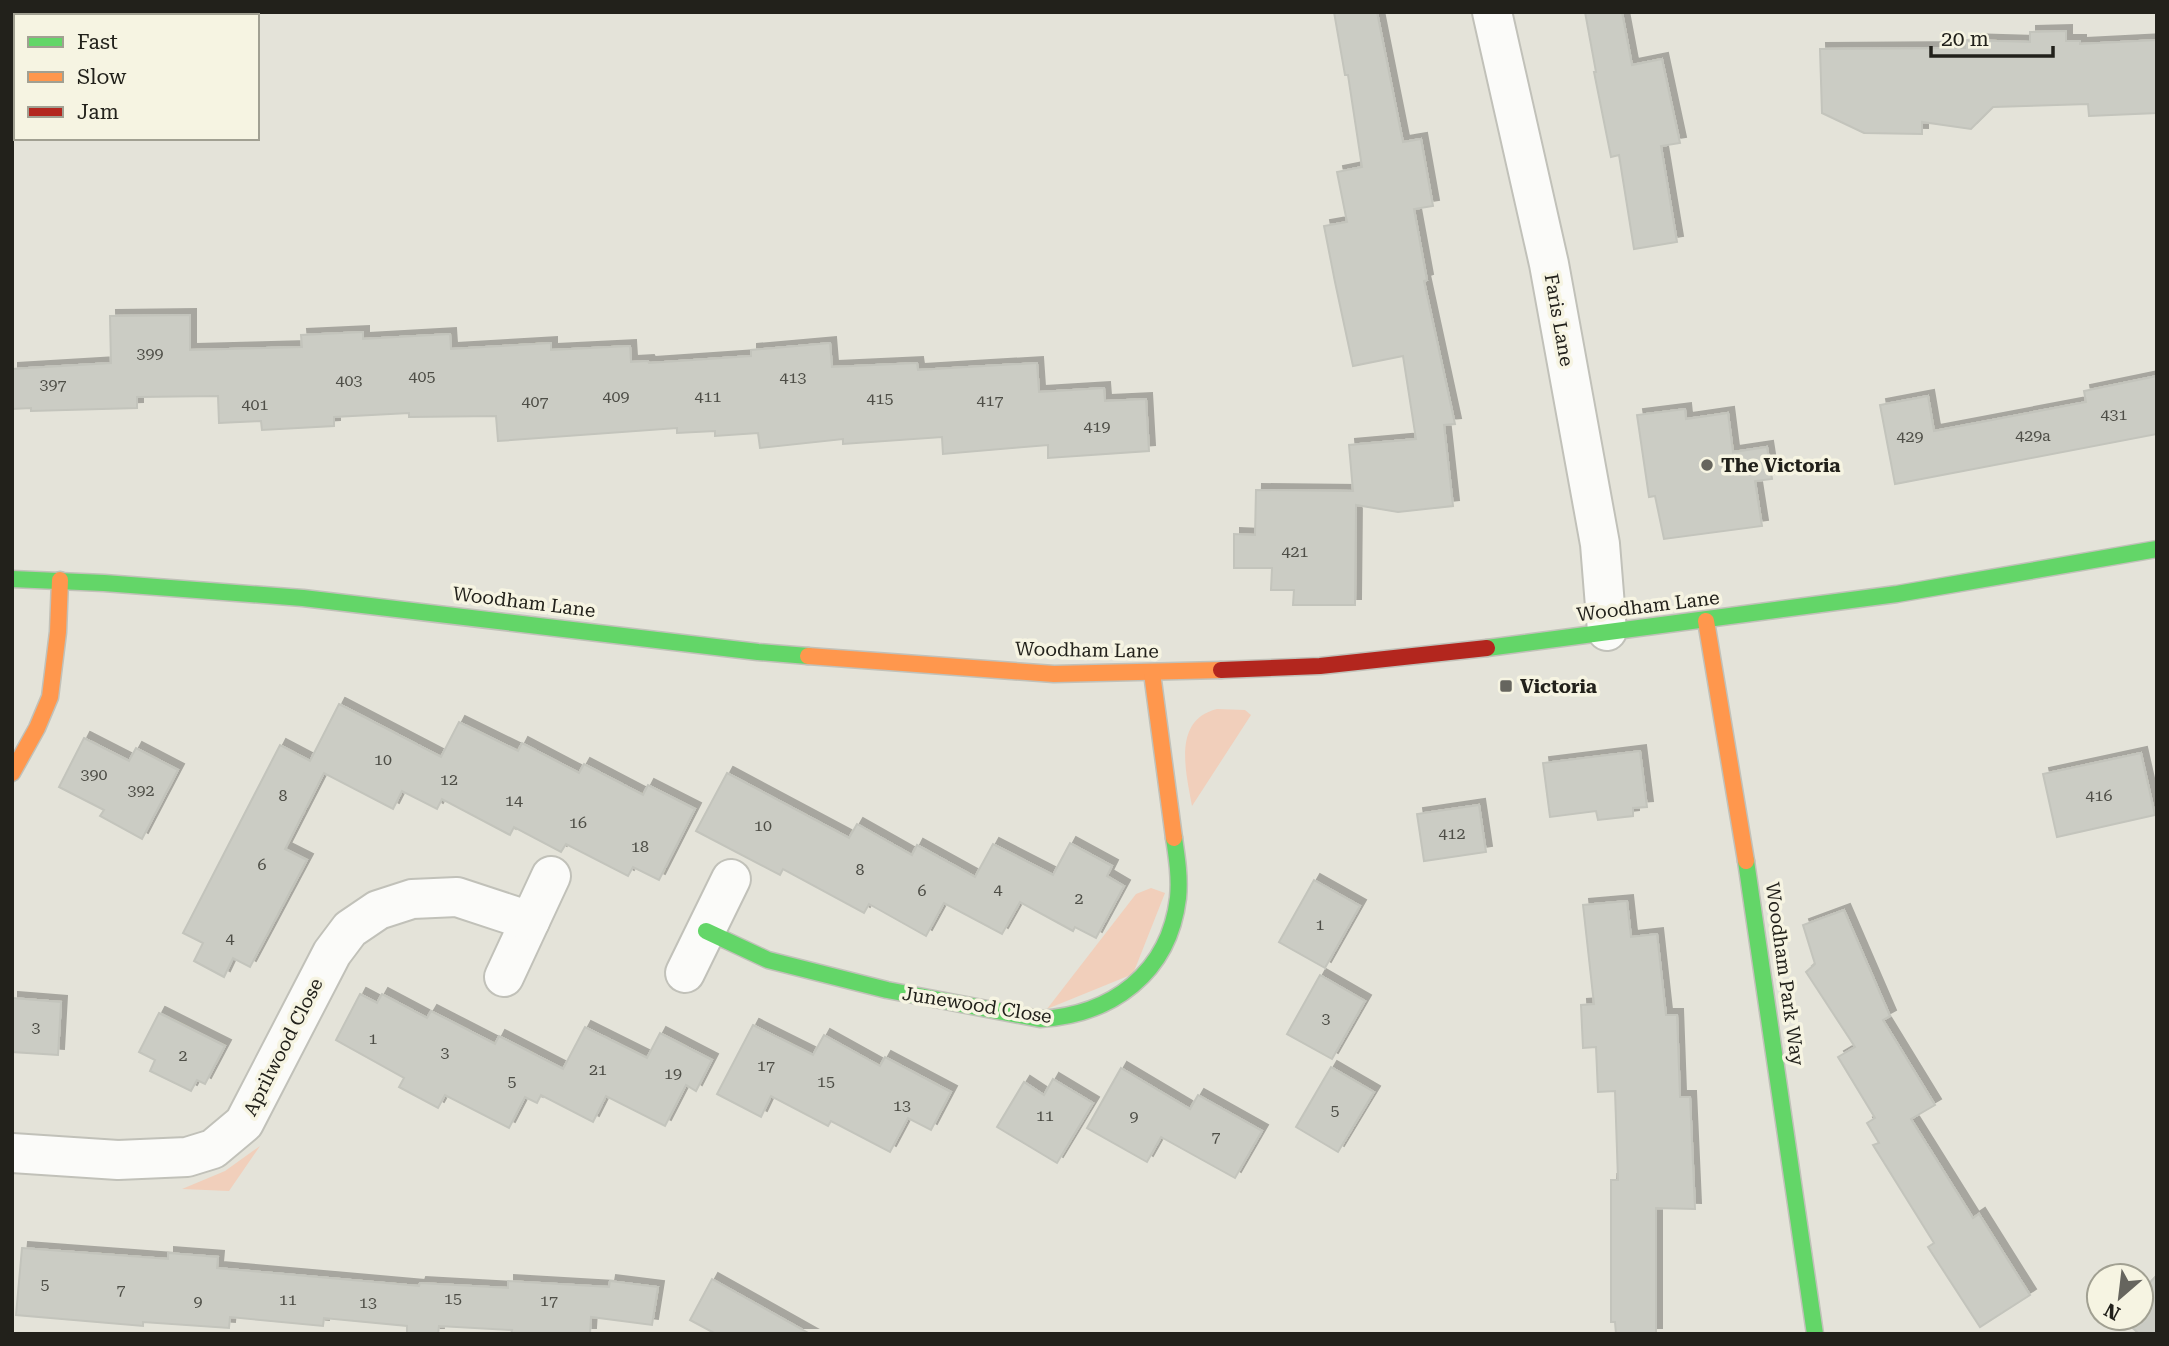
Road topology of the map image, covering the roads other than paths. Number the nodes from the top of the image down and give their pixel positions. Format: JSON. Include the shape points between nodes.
{"nodes":[{"id":1,"x":1492,"y":12,"type":"edge"},
{"id":2,"x":2157,"y":549,"type":"edge"},
{"id":3,"x":12,"y":579,"type":"edge"},
{"id":4,"x":60,"y":580,"type":"junction"},
{"id":5,"x":1706,"y":621,"type":"junction"},
{"id":6,"x":1606,"y":631,"type":"junction"},
{"id":7,"x":1152,"y":673,"type":"junction"},
{"id":8,"x":12,"y":773,"type":"edge"},
{"id":9,"x":551,"y":876,"type":"dead end"},
{"id":10,"x":731,"y":879,"type":"dead end"},
{"id":11,"x":530,"y":921,"type":"junction"},
{"id":12,"x":706,"y":931,"type":"junction"},
{"id":13,"x":685,"y":972,"type":"dead end"},
{"id":14,"x":503,"y":977,"type":"dead end"},
{"id":15,"x":12,"y":1153,"type":"edge"},
{"id":16,"x":1815,"y":1334,"type":"edge"}],
"edges":[{"from":1,"to":6,"type":"street","name":"Faris Lane","via":[[1549,264],[1598,530]]},
{"from":2,"to":5,"type":"main road","name":"Woodham Lane"},
{"from":3,"to":4,"type":"main road","name":"Woodham Lane"},
{"from":4,"to":7,"type":"main road","name":"Woodham Lane","via":[[303,598],[758,652],[1054,674]]},
{"from":4,"to":8,"type":"main road","via":[[50,697]]},
{"from":5,"to":6,"type":"main road","name":"Woodham Lane"},
{"from":5,"to":16,"type":"main road","name":"Woodham Park Way","via":[[1757,924]]},
{"from":6,"to":7,"type":"main road","name":"Woodham Lane","via":[[1320,666]]},
{"from":7,"to":12,"type":"main road","name":"Junewood Close","via":[[1178,897],[1171,928],[1139,982],[1096,1010],[1057,1020],[1040,1019],[887,990],[768,960]]},
{"from":9,"to":11,"type":"street"},
{"from":10,"to":12,"type":"street"},
{"from":11,"to":14,"type":"street"},
{"from":11,"to":15,"type":"street","name":"Aprilwood Close","via":[[457,897],[412,899],[378,910],[350,929],[332,953],[244,1122],[212,1149],[187,1157],[118,1160]]},
{"from":12,"to":13,"type":"street"}]}
